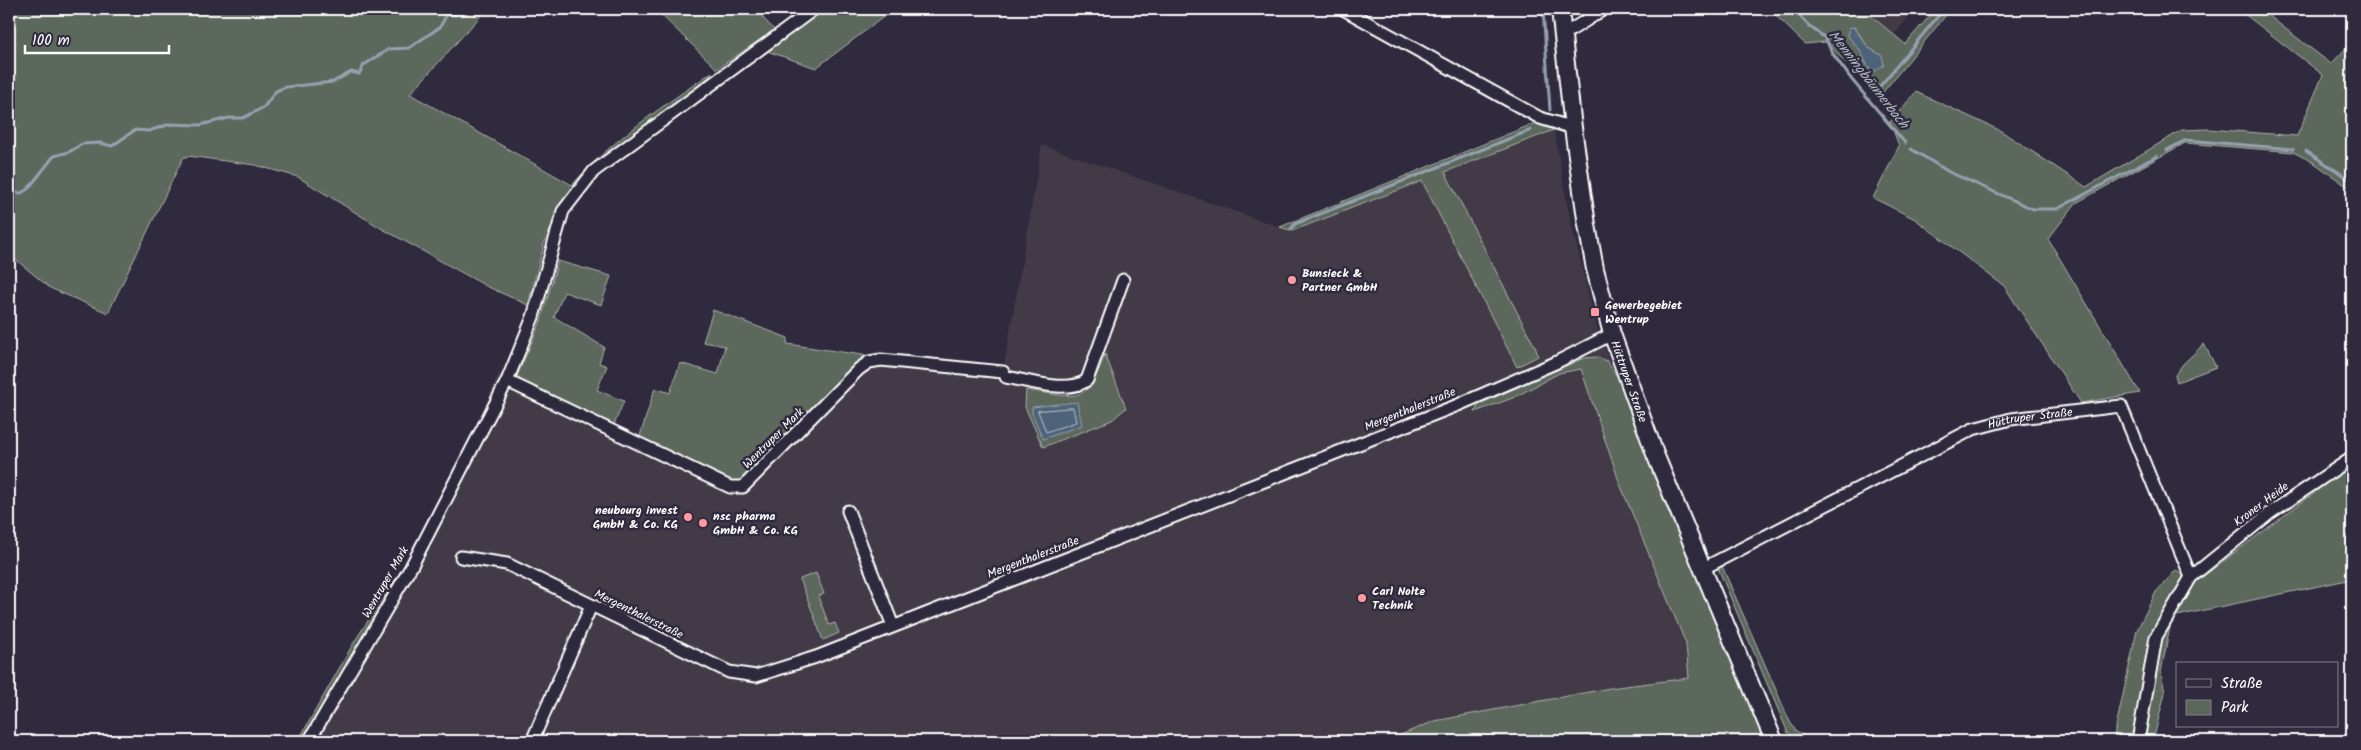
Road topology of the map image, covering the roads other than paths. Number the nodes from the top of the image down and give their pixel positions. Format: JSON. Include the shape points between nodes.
{"nodes":[{"id":1,"x":814,"y":9,"type":"edge"},
{"id":2,"x":1343,"y":9,"type":"edge"},
{"id":3,"x":1560,"y":9,"type":"edge"},
{"id":4,"x":1604,"y":9,"type":"edge"},
{"id":5,"x":1561,"y":34,"type":"junction"},
{"id":6,"x":1573,"y":128,"type":"junction"},
{"id":7,"x":1123,"y":280,"type":"dead end"},
{"id":8,"x":1612,"y":334,"type":"junction"},
{"id":9,"x":507,"y":381,"type":"junction"},
{"id":10,"x":2352,"y":458,"type":"edge"},
{"id":11,"x":848,"y":511,"type":"dead end"},
{"id":12,"x":462,"y":557,"type":"dead end"},
{"id":13,"x":1704,"y":568,"type":"junction"},
{"id":14,"x":2190,"y":577,"type":"junction"},
{"id":15,"x":591,"y":606,"type":"junction"},
{"id":16,"x":893,"y":626,"type":"junction"},
{"id":17,"x":308,"y":741,"type":"edge"},
{"id":18,"x":532,"y":741,"type":"edge"},
{"id":19,"x":1774,"y":741,"type":"edge"},
{"id":20,"x":2138,"y":741,"type":"edge"}],
"edges":[{"from":1,"to":9,"type":"street","name":"Wentruper Mark","via":[[594,171],[564,211],[533,316]]},
{"from":2,"to":6,"type":"street","via":[[1540,118]]},
{"from":3,"to":5,"type":"main road","name":"Hüttruper Straße"},
{"from":4,"to":5,"type":"street"},
{"from":5,"to":6,"type":"main road","name":"Hüttruper Straße"},
{"from":6,"to":8,"type":"main road","name":"Hüttruper Straße","via":[[1592,251]]},
{"from":7,"to":9,"type":"street","name":"Wentruper Mark","via":[[1088,380],[1080,385],[1069,387],[1005,375],[881,360],[870,362],[859,369],[743,487],[730,487]]},
{"from":8,"to":13,"type":"main road","name":"Hüttruper Straße","via":[[1655,454]]},
{"from":8,"to":16,"type":"street","name":"Mergenthalerstraße","via":[[1458,405]]},
{"from":9,"to":17,"type":"street","name":"Wentruper Mark","via":[[411,567]]},
{"from":10,"to":14,"type":"street","name":"Kroner Heide","via":[[2270,513]]},
{"from":11,"to":16,"type":"street"},
{"from":12,"to":15,"type":"street","name":"Mergenthalerstraße","via":[[507,564]]},
{"from":13,"to":14,"type":"street","name":"Hüttruper Straße","via":[[1973,429],[2010,419],[2121,406]]},
{"from":13,"to":19,"type":"main road","name":"Hüttruper Straße"},
{"from":14,"to":20,"type":"street","name":"Kroner Heide","via":[[2156,638]]},
{"from":15,"to":16,"type":"street","name":"Mergenthalerstraße","via":[[729,672],[746,676],[756,676],[816,657]]},
{"from":15,"to":18,"type":"street"}]}
